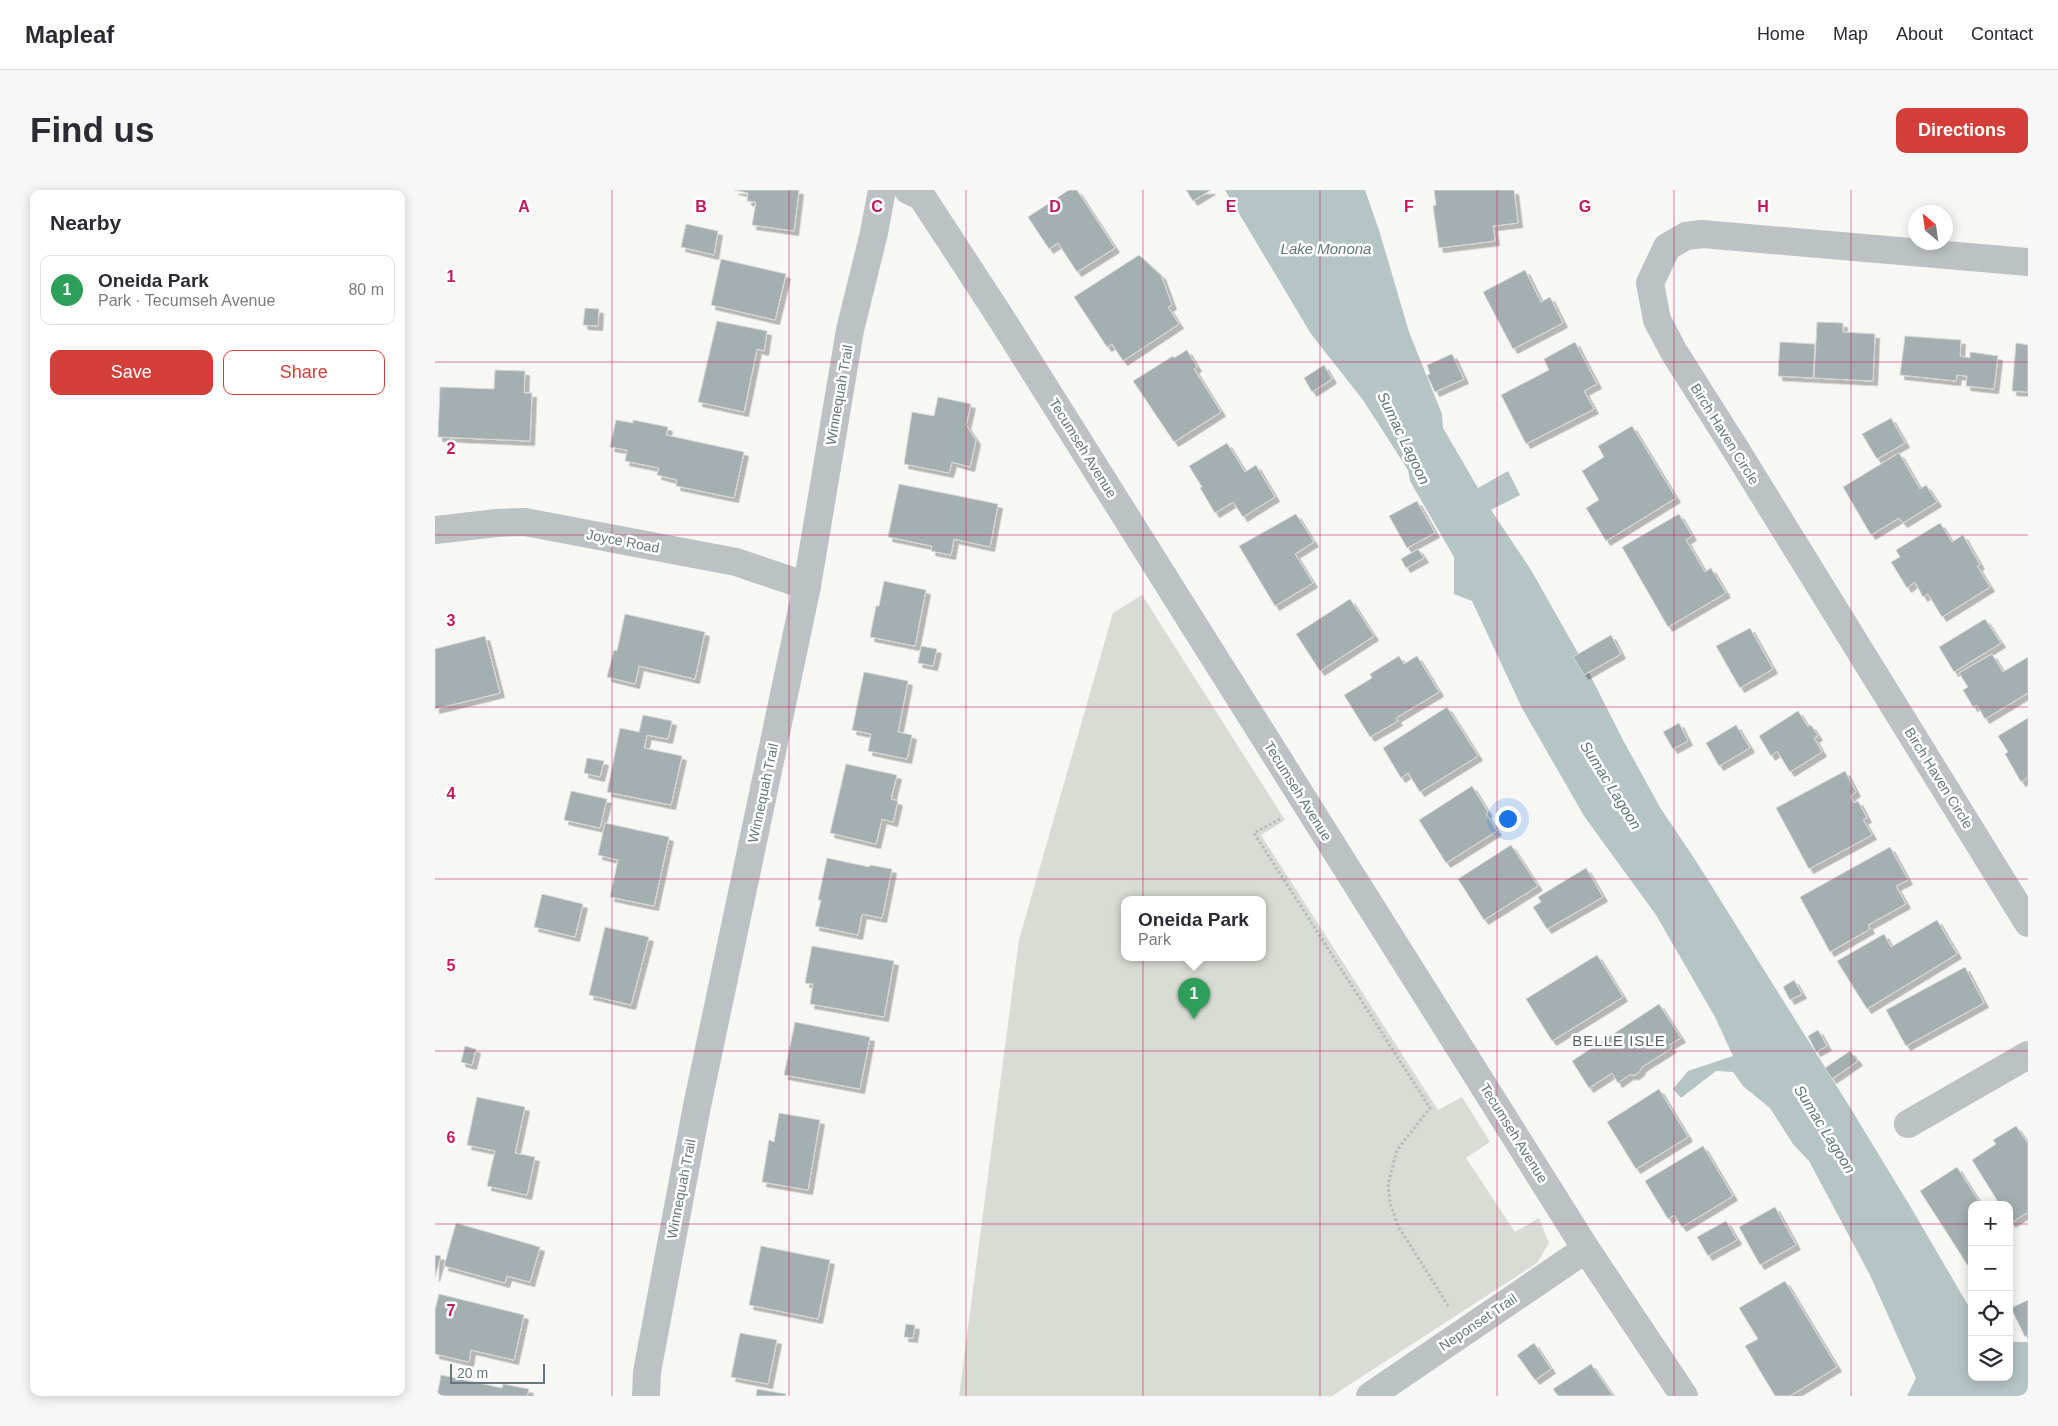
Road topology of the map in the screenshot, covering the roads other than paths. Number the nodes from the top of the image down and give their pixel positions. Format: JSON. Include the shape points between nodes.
{"nodes":[{"id":1,"x":908,"y":190,"type":"edge"},
{"id":2,"x":889,"y":191,"type":"edge"},
{"id":3,"x":2028,"y":262,"type":"edge"},
{"id":4,"x":435,"y":530,"type":"edge"},
{"id":5,"x":807,"y":586,"type":"junction"},
{"id":6,"x":2028,"y":923,"type":"edge"},
{"id":7,"x":2028,"y":1055,"type":"edge"},
{"id":8,"x":1908,"y":1124,"type":"dead end"},
{"id":9,"x":1586,"y":1249,"type":"junction"},
{"id":10,"x":647,"y":1396,"type":"edge"},
{"id":11,"x":1370,"y":1396,"type":"edge"},
{"id":12,"x":1684,"y":1396,"type":"edge"}],
"edges":[{"from":1,"to":9,"type":"street","name":"Tecumseh Avenue","via":[[922,197],[1001,318]]},
{"from":2,"to":5,"type":"street","name":"Winnequah Trail","via":[[850,330]]},
{"from":3,"to":6,"type":"street","name":"Birch Haven Circle","via":[[1702,234],[1686,236],[1667,247],[1650,284],[1657,320],[1674,352]]},
{"from":4,"to":5,"type":"street","name":"Joyce Road","via":[[525,522],[736,562]]},
{"from":5,"to":10,"type":"street","name":"Winnequah Trail","via":[[697,1106],[647,1372]]},
{"from":7,"to":8,"type":"street"},
{"from":9,"to":11,"type":"street","name":"Neponset Trail"},
{"from":9,"to":12,"type":"street","name":"Tecumseh Avenue"}]}
